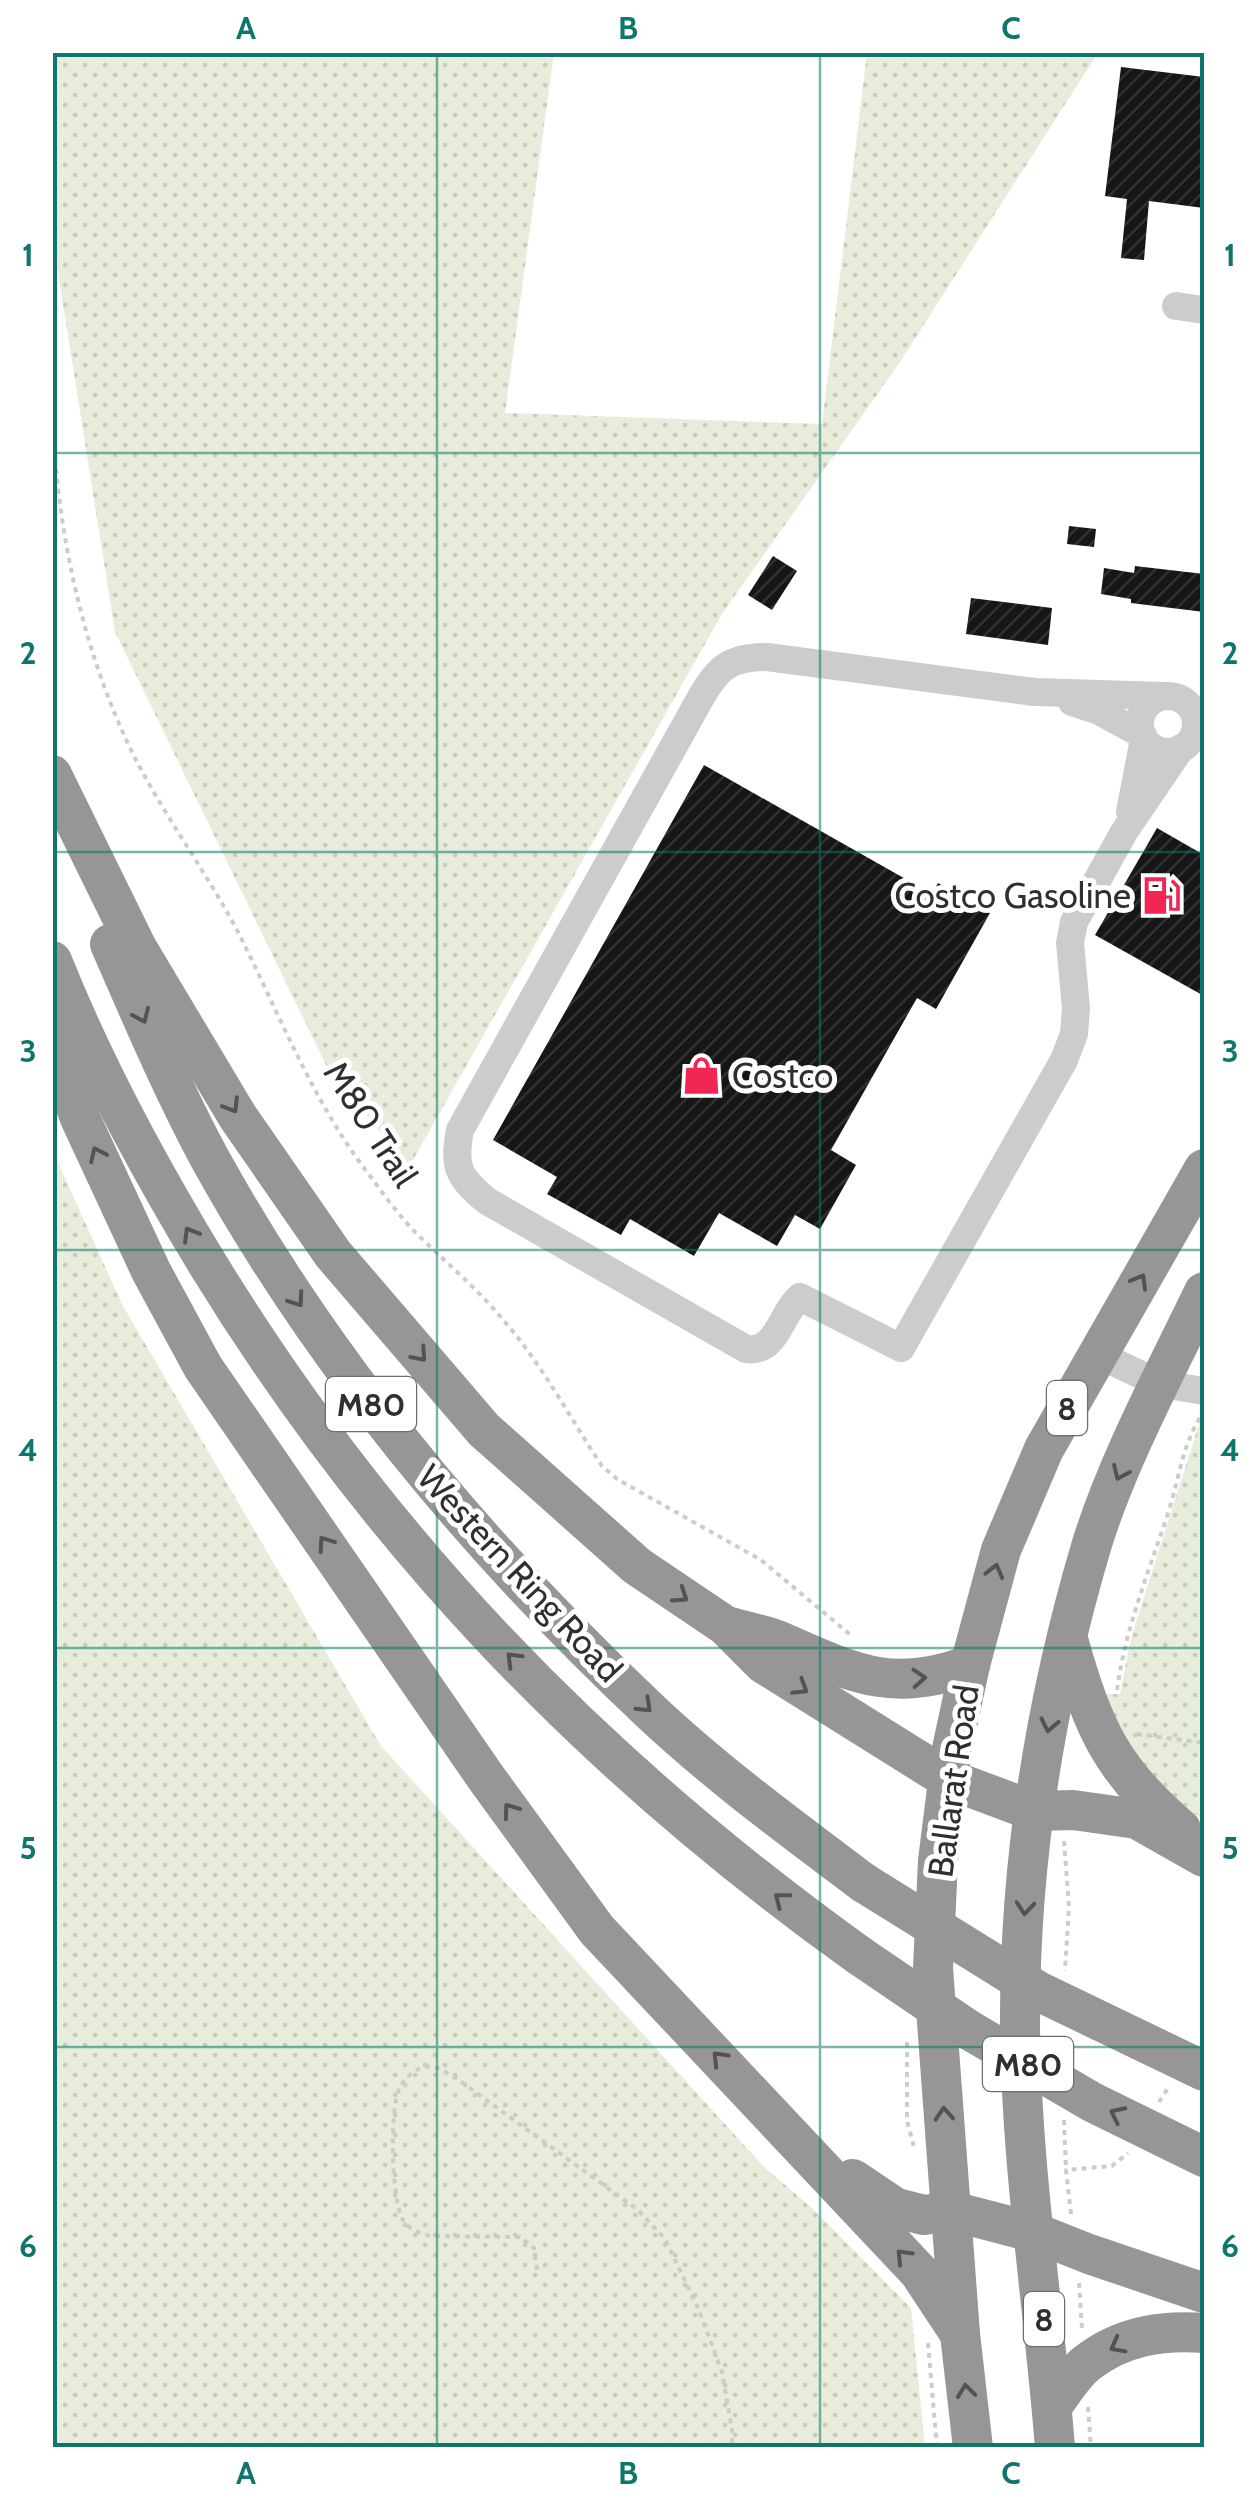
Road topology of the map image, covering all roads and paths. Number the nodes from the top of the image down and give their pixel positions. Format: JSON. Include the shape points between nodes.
{"nodes":[{"id":1,"x":52,"y":389,"type":"edge"},
{"id":2,"x":1035,"y":692,"type":"junction"},
{"id":3,"x":1191,"y":703,"type":"edge"},
{"id":4,"x":1143,"y":737,"type":"junction"},
{"id":5,"x":1190,"y":747,"type":"edge"},
{"id":6,"x":52,"y":775,"type":"edge"},
{"id":7,"x":52,"y":796,"type":"edge"},
{"id":8,"x":1124,"y":832,"type":"junction"},
{"id":9,"x":52,"y":961,"type":"edge"},
{"id":10,"x":52,"y":1043,"type":"edge"},
{"id":11,"x":1204,"y":1170,"type":"edge"},
{"id":12,"x":1204,"y":1292,"type":"edge"},
{"id":13,"x":1097,"y":1354,"type":"junction"},
{"id":14,"x":1160,"y":1384,"type":"junction"},
{"id":15,"x":1204,"y":1391,"type":"edge"},
{"id":16,"x":1204,"y":1409,"type":"edge"},
{"id":17,"x":726,"y":1626,"type":"junction"},
{"id":18,"x":1068,"y":1639,"type":"junction"},
{"id":19,"x":863,"y":1643,"type":"dead end"},
{"id":20,"x":970,"y":1665,"type":"junction"},
{"id":21,"x":1115,"y":1702,"type":"dead end"},
{"id":22,"x":1127,"y":1730,"type":"dead end"},
{"id":23,"x":1204,"y":1744,"type":"edge"},
{"id":24,"x":948,"y":1779,"type":"junction"},
{"id":25,"x":1034,"y":1811,"type":"junction"},
{"id":26,"x":1204,"y":1848,"type":"edge"},
{"id":27,"x":1204,"y":1857,"type":"edge"},
{"id":28,"x":1204,"y":2072,"type":"edge"},
{"id":29,"x":786,"y":2129,"type":"junction"},
{"id":30,"x":1204,"y":2157,"type":"edge"},
{"id":31,"x":952,"y":2211,"type":"junction"},
{"id":32,"x":1036,"y":2233,"type":"junction"},
{"id":33,"x":537,"y":2270,"type":"dead end"},
{"id":34,"x":1204,"y":2293,"type":"edge"},
{"id":35,"x":1204,"y":2333,"type":"edge"},
{"id":36,"x":960,"y":2334,"type":"junction"},
{"id":37,"x":1052,"y":2406,"type":"junction"},
{"id":38,"x":731,"y":2448,"type":"edge"},
{"id":39,"x":973,"y":2448,"type":"edge"},
{"id":40,"x":1055,"y":2448,"type":"edge"}],
"edges":[{"from":1,"to":19,"type":"path","name":"M80 Trail","via":[[68,546],[102,678],[133,754],[234,926],[322,1107],[411,1227],[530,1351],[602,1466],[761,1560]]},
{"from":2,"to":3,"type":"street"},
{"from":2,"to":4,"type":"street","via":[[1099,710]]},
{"from":2,"to":8,"type":"street","via":[[768,657],[729,663],[714,675],[460,1130],[458,1171],[487,1201],[746,1349],[768,1346],[800,1297],[901,1348],[1064,1060],[1076,1008],[1074,922]]},
{"from":3,"to":4,"type":"street","via":[[1148,704]]},
{"from":3,"to":5,"type":"street","via":[[1196,723]]},
{"from":4,"to":5,"type":"street","via":[[1167,752]]},
{"from":4,"to":8,"type":"street"},
{"from":5,"to":8,"type":"street"},
{"from":6,"to":17,"type":"highway","one_way":true,"via":[[137,948],[238,1117],[333,1254],[484,1430],[636,1566]]},
{"from":7,"to":28,"type":"highway","name":"Western Ring Road","number":"M80","one_way":true,"bridge":true,"via":[[91,900],[209,1156],[282,1278],[430,1480],[652,1713],[758,1802],[864,1882],[1038,1992]]},
{"from":30,"to":9,"type":"highway","name":"Western Ring Road","number":"M80","one_way":true,"bridge":true,"via":[[969,2030],[784,1902],[600,1748],[455,1600],[348,1471],[246,1326],[108,1087]]},
{"from":29,"to":10,"type":"highway","one_way":true,"via":[[597,1930],[203,1367],[143,1254]]},
{"from":13,"to":11,"type":"highway","name":"Ballarat Road","number":"8","one_way":true},
{"from":12,"to":14,"type":"highway","number":"8"},
{"from":13,"to":14,"type":"street"},
{"from":20,"to":13,"type":"highway","name":"Ballarat Road","number":"8","one_way":true,"via":[[1000,1550],[1044,1449]]},
{"from":14,"to":15,"type":"street"},
{"from":14,"to":18,"type":"highway","number":"8","one_way":true,"via":[[1098,1528]]},
{"from":16,"to":21,"type":"path","via":[[1186,1439],[1124,1641]]},
{"from":17,"to":20,"type":"highway","one_way":true,"via":[[865,1675],[927,1679]]},
{"from":17,"to":24,"type":"highway","one_way":true,"via":[[764,1664]]},
{"from":18,"to":25,"type":"highway","number":"8","one_way":true},
{"from":18,"to":26,"type":"highway","via":[[1086,1703],[1111,1753]]},
{"from":20,"to":24,"type":"highway","name":"Ballarat Road","number":"8"},
{"from":22,"to":23,"type":"path"},
{"from":24,"to":25,"type":"highway"},
{"from":31,"to":24,"type":"highway","name":"Ballarat Road","number":"8","one_way":true,"via":[[933,1968]]},
{"from":25,"to":27,"type":"highway","via":[[1137,1818]]},
{"from":25,"to":32,"type":"highway","number":"8","one_way":true,"via":[[1020,2017]]},
{"from":29,"to":31,"type":"highway","via":[[896,2208]]},
{"from":36,"to":29,"type":"highway","one_way":true,"via":[[919,2272]]},
{"from":31,"to":32,"type":"highway"},
{"from":31,"to":36,"type":"highway","name":"Ballarat Road","number":"8"},
{"from":32,"to":34,"type":"highway"},
{"from":32,"to":37,"type":"highway","number":"8"},
{"from":33,"to":38,"type":"path","via":[[534,2248],[520,2237],[430,2236],[403,2221],[394,2124],[399,2088],[412,2073],[436,2068],[460,2081],[638,2210],[665,2239],[722,2372]]},
{"from":35,"to":37,"type":"highway","one_way":true,"via":[[1171,2330],[1129,2339],[1085,2364]]},
{"from":39,"to":36,"type":"highway","name":"Ballarat Road","number":"8","one_way":true},
{"from":37,"to":40,"type":"highway","number":"8"}]}
